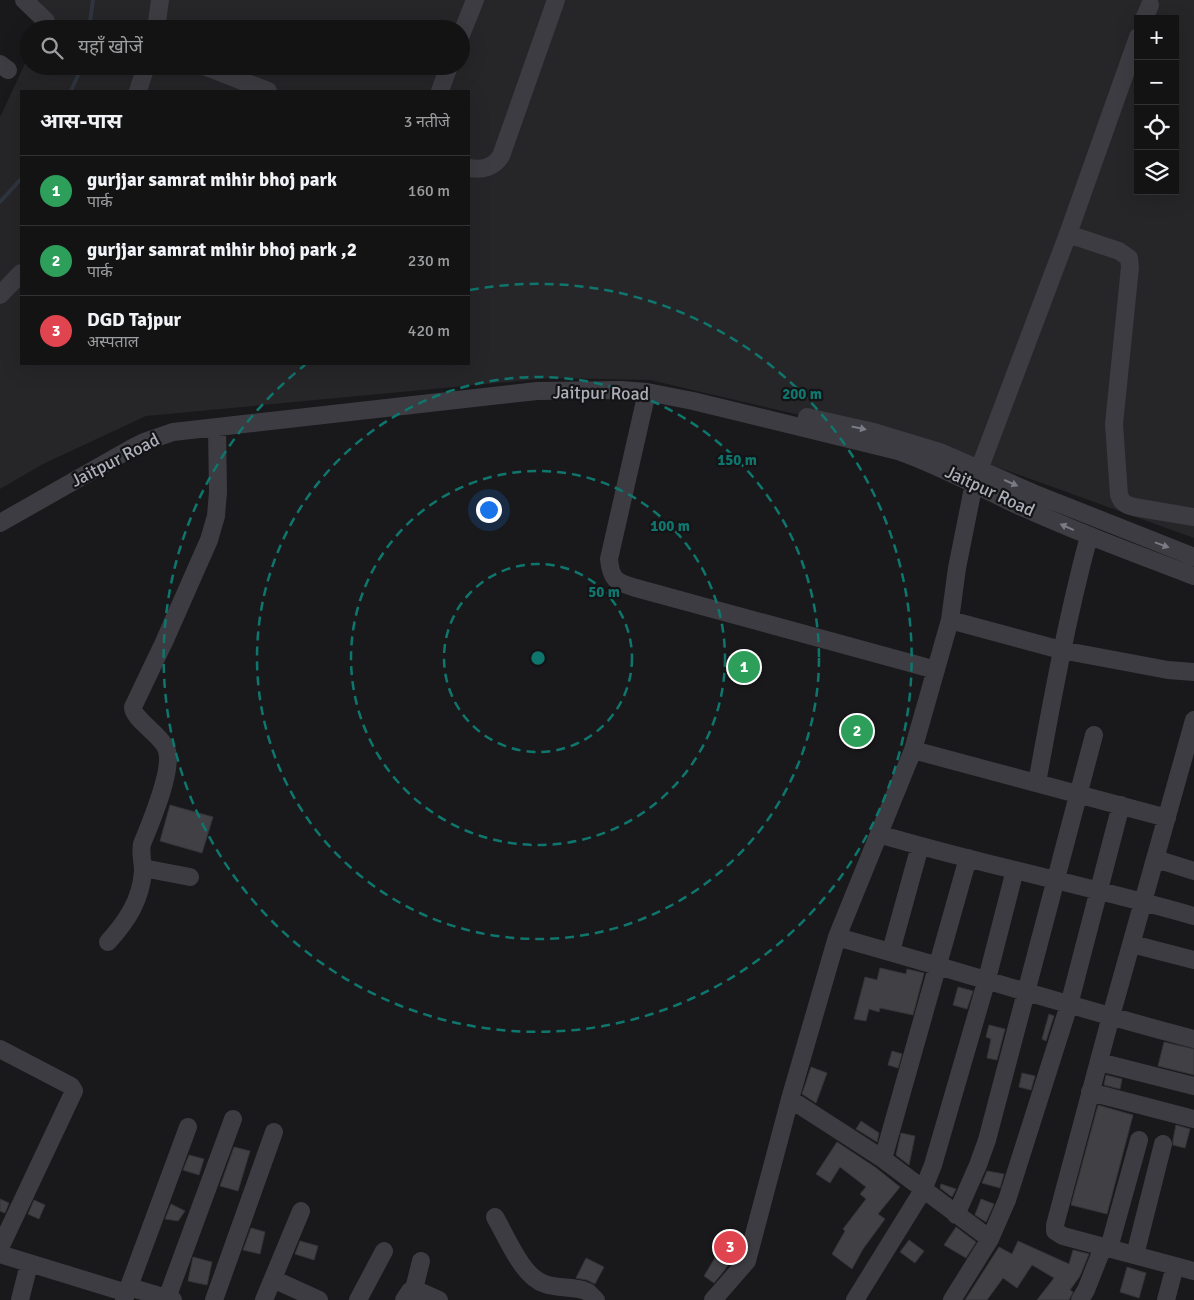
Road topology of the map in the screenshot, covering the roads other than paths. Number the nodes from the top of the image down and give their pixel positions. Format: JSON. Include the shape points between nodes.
{"nodes":[{"id":1,"x":24,"y":0,"type":"edge"},
{"id":2,"x":160,"y":0,"type":"edge"},
{"id":3,"x":475,"y":0,"type":"edge"},
{"id":4,"x":556,"y":0,"type":"edge"},
{"id":5,"x":46,"y":20,"type":"dead end"},
{"id":6,"x":157,"y":20,"type":"edge"},
{"id":7,"x":467,"y":20,"type":"edge"},
{"id":8,"x":1134,"y":48,"type":"edge"},
{"id":9,"x":143,"y":75,"type":"edge"},
{"id":10,"x":227,"y":75,"type":"edge"},
{"id":11,"x":446,"y":75,"type":"edge"},
{"id":12,"x":138,"y":90,"type":"edge"},
{"id":13,"x":265,"y":90,"type":"edge"},
{"id":14,"x":440,"y":90,"type":"edge"},
{"id":15,"x":470,"y":168,"type":"edge"},
{"id":16,"x":1068,"y":234,"type":"junction"},
{"id":17,"x":20,"y":274,"type":"edge"},
{"id":18,"x":0,"y":294,"type":"edge"},
{"id":19,"x":647,"y":392,"type":"junction"},
{"id":20,"x":217,"y":427,"type":"junction"},
{"id":21,"x":977,"y":476,"type":"junction"},
{"id":22,"x":0,"y":514,"type":"edge"},
{"id":23,"x":1194,"y":517,"type":"edge"},
{"id":24,"x":0,"y":523,"type":"edge"},
{"id":25,"x":1089,"y":536,"type":"junction"},
{"id":26,"x":1194,"y":557,"type":"edge"},
{"id":27,"x":1194,"y":576,"type":"edge"},
{"id":28,"x":950,"y":620,"type":"junction"},
{"id":29,"x":1061,"y":650,"type":"junction"},
{"id":30,"x":936,"y":670,"type":"junction"},
{"id":31,"x":1194,"y":672,"type":"edge"},
{"id":32,"x":1193,"y":730,"type":"edge"},
{"id":33,"x":1094,"y":735,"type":"dead end"},
{"id":34,"x":913,"y":750,"type":"junction"},
{"id":35,"x":1037,"y":783,"type":"junction"},
{"id":36,"x":1079,"y":794,"type":"junction"},
{"id":37,"x":1121,"y":805,"type":"junction"},
{"id":38,"x":1166,"y":818,"type":"junction"},
{"id":39,"x":879,"y":834,"type":"junction"},
{"id":40,"x":920,"y":846,"type":"junction"},
{"id":41,"x":968,"y":858,"type":"junction"},
{"id":42,"x":1156,"y":859,"type":"junction"},
{"id":43,"x":143,"y":868,"type":"junction"},
{"id":44,"x":1015,"y":870,"type":"junction"},
{"id":45,"x":1194,"y":871,"type":"edge"},
{"id":46,"x":190,"y":877,"type":"dead end"},
{"id":47,"x":1057,"y":880,"type":"junction"},
{"id":48,"x":1099,"y":891,"type":"junction"},
{"id":49,"x":1143,"y":902,"type":"junction"},
{"id":50,"x":1194,"y":916,"type":"edge"},
{"id":51,"x":837,"y":937,"type":"junction"},
{"id":52,"x":108,"y":942,"type":"dead end"},
{"id":53,"x":1132,"y":944,"type":"junction"},
{"id":54,"x":890,"y":951,"type":"junction"},
{"id":55,"x":1194,"y":960,"type":"edge"},
{"id":56,"x":936,"y":965,"type":"junction"},
{"id":57,"x":986,"y":979,"type":"junction"},
{"id":58,"x":1026,"y":991,"type":"junction"},
{"id":59,"x":1069,"y":1005,"type":"junction"},
{"id":60,"x":1111,"y":1016,"type":"junction"},
{"id":61,"x":1194,"y":1039,"type":"edge"},
{"id":62,"x":0,"y":1049,"type":"edge"},
{"id":63,"x":1099,"y":1062,"type":"junction"},
{"id":64,"x":1194,"y":1086,"type":"edge"},
{"id":65,"x":1090,"y":1092,"type":"junction"},
{"id":66,"x":790,"y":1099,"type":"junction"},
{"id":67,"x":232,"y":1119,"type":"dead end"},
{"id":68,"x":1194,"y":1119,"type":"edge"},
{"id":69,"x":188,"y":1127,"type":"dead end"},
{"id":70,"x":274,"y":1132,"type":"dead end"},
{"id":71,"x":1139,"y":1140,"type":"dead end"},
{"id":72,"x":1163,"y":1144,"type":"dead end"},
{"id":73,"x":883,"y":1159,"type":"junction"},
{"id":74,"x":923,"y":1190,"type":"junction"},
{"id":75,"x":301,"y":1211,"type":"dead end"},
{"id":76,"x":956,"y":1215,"type":"junction"},
{"id":77,"x":495,"y":1217,"type":"dead end"},
{"id":78,"x":990,"y":1239,"type":"junction"},
{"id":79,"x":0,"y":1248,"type":"edge"},
{"id":80,"x":1106,"y":1248,"type":"junction"},
{"id":81,"x":384,"y":1251,"type":"dead end"},
{"id":82,"x":0,"y":1254,"type":"edge"},
{"id":83,"x":1135,"y":1255,"type":"junction"},
{"id":84,"x":420,"y":1261,"type":"dead end"},
{"id":85,"x":29,"y":1264,"type":"junction"},
{"id":86,"x":1175,"y":1266,"type":"junction"},
{"id":87,"x":1194,"y":1271,"type":"edge"},
{"id":88,"x":273,"y":1279,"type":"junction"},
{"id":89,"x":126,"y":1293,"type":"edge"},
{"id":90,"x":560,"y":1293,"type":"edge"},
{"id":91,"x":409,"y":1295,"type":"edge"},
{"id":92,"x":170,"y":1299,"type":"edge"},
{"id":93,"x":20,"y":1300,"type":"edge"},
{"id":94,"x":214,"y":1300,"type":"edge"},
{"id":95,"x":264,"y":1300,"type":"edge"},
{"id":96,"x":320,"y":1300,"type":"edge"},
{"id":97,"x":358,"y":1300,"type":"edge"},
{"id":98,"x":439,"y":1300,"type":"edge"},
{"id":99,"x":596,"y":1300,"type":"edge"},
{"id":100,"x":713,"y":1300,"type":"edge"},
{"id":101,"x":855,"y":1300,"type":"edge"},
{"id":102,"x":952,"y":1300,"type":"edge"},
{"id":103,"x":1080,"y":1300,"type":"edge"},
{"id":104,"x":1166,"y":1300,"type":"edge"}],
"edges":[{"from":1,"to":5,"type":"street"},
{"from":2,"to":6,"type":"street"},
{"from":3,"to":7,"type":"street"},
{"from":4,"to":15,"type":"street","via":[[502,156],[490,167]]},
{"from":8,"to":16,"type":"street"},
{"from":9,"to":12,"type":"street"},
{"from":10,"to":13,"type":"street"},
{"from":11,"to":14,"type":"street"},
{"from":16,"to":21,"type":"street"},
{"from":16,"to":23,"type":"street","via":[[1120,251],[1129,258],[1114,424],[1121,501],[1134,507]]},
{"from":17,"to":18,"type":"street"},
{"from":19,"to":20,"type":"street","name":"Jaitpur Road","via":[[537,392]]},
{"from":19,"to":21,"type":"street","name":"Jaitpur Road","via":[[898,451]]},
{"from":19,"to":30,"type":"street","via":[[609,559],[613,578],[636,588]]},
{"from":20,"to":24,"type":"street","name":"Jaitpur Road","via":[[173,432],[144,442]]},
{"from":20,"to":43,"type":"street","via":[[218,492],[209,540],[133,707],[134,714],[161,740],[168,756],[161,797],[140,852]]},
{"from":22,"to":21,"type":"street","name":"Jaitpur Road","one_way":true,"via":[[161,426],[549,382],[630,381],[655,384],[874,432],[940,452]]},
{"from":25,"to":21,"type":"street","name":"Jaitpur Road","one_way":true,"via":[[1011,502]]},
{"from":21,"to":26,"type":"street","name":"Jaitpur Road","one_way":true,"via":[[1034,493]]},
{"from":21,"to":28,"type":"street","via":[[957,568]]},
{"from":25,"to":27,"type":"street","name":"Jaitpur Road"},
{"from":25,"to":29,"type":"street"},
{"from":28,"to":29,"type":"street"},
{"from":28,"to":30,"type":"street"},
{"from":29,"to":31,"type":"street"},
{"from":29,"to":35,"type":"street"},
{"from":30,"to":34,"type":"street"},
{"from":32,"to":38,"type":"street"},
{"from":33,"to":36,"type":"street"},
{"from":34,"to":35,"type":"street"},
{"from":34,"to":39,"type":"street"},
{"from":35,"to":36,"type":"street"},
{"from":36,"to":37,"type":"street"},
{"from":36,"to":47,"type":"street"},
{"from":37,"to":38,"type":"street"},
{"from":37,"to":48,"type":"street"},
{"from":38,"to":42,"type":"street"},
{"from":39,"to":40,"type":"street"},
{"from":39,"to":51,"type":"street"},
{"from":40,"to":41,"type":"street"},
{"from":40,"to":54,"type":"street"},
{"from":41,"to":44,"type":"street"},
{"from":41,"to":56,"type":"street"},
{"from":42,"to":45,"type":"street"},
{"from":42,"to":49,"type":"street"},
{"from":43,"to":46,"type":"street"},
{"from":43,"to":52,"type":"street","via":[[137,902],[128,919]]},
{"from":44,"to":47,"type":"street"},
{"from":44,"to":57,"type":"street"},
{"from":47,"to":48,"type":"street"},
{"from":47,"to":58,"type":"street"},
{"from":48,"to":49,"type":"street"},
{"from":48,"to":59,"type":"street"},
{"from":49,"to":50,"type":"street"},
{"from":49,"to":53,"type":"street"},
{"from":51,"to":54,"type":"street"},
{"from":51,"to":66,"type":"street"},
{"from":53,"to":55,"type":"street"},
{"from":53,"to":60,"type":"street"},
{"from":54,"to":56,"type":"street"},
{"from":56,"to":57,"type":"street"},
{"from":56,"to":73,"type":"street"},
{"from":57,"to":58,"type":"street"},
{"from":57,"to":74,"type":"street"},
{"from":58,"to":59,"type":"street"},
{"from":58,"to":76,"type":"street","via":[[986,1140]]},
{"from":59,"to":60,"type":"street"},
{"from":59,"to":78,"type":"street","via":[[1007,1200]]},
{"from":60,"to":61,"type":"street"},
{"from":60,"to":63,"type":"street"},
{"from":62,"to":79,"type":"street","via":[[71,1086],[74,1091]]},
{"from":63,"to":64,"type":"street"},
{"from":63,"to":65,"type":"street"},
{"from":65,"to":68,"type":"street"},
{"from":65,"to":80,"type":"street","via":[[1055,1231]]},
{"from":66,"to":73,"type":"street"},
{"from":66,"to":100,"type":"street","via":[[747,1261]]},
{"from":67,"to":92,"type":"street"},
{"from":69,"to":89,"type":"street"},
{"from":70,"to":94,"type":"street"},
{"from":71,"to":80,"type":"street"},
{"from":72,"to":83,"type":"street"},
{"from":73,"to":74,"type":"street"},
{"from":74,"to":76,"type":"street"},
{"from":74,"to":101,"type":"street"},
{"from":75,"to":88,"type":"street"},
{"from":76,"to":78,"type":"street"},
{"from":77,"to":90,"type":"street","via":[[526,1271],[536,1281]]},
{"from":78,"to":102,"type":"street"},
{"from":80,"to":83,"type":"street"},
{"from":80,"to":103,"type":"street"},
{"from":81,"to":97,"type":"street"},
{"from":82,"to":85,"type":"street"},
{"from":83,"to":86,"type":"street"},
{"from":84,"to":91,"type":"street"},
{"from":85,"to":89,"type":"street"},
{"from":85,"to":93,"type":"street"},
{"from":86,"to":87,"type":"street"},
{"from":86,"to":104,"type":"street"},
{"from":88,"to":95,"type":"street"},
{"from":88,"to":96,"type":"street"},
{"from":89,"to":92,"type":"street"},
{"from":90,"to":99,"type":"street","via":[[588,1292]]},
{"from":91,"to":98,"type":"street"}]}
